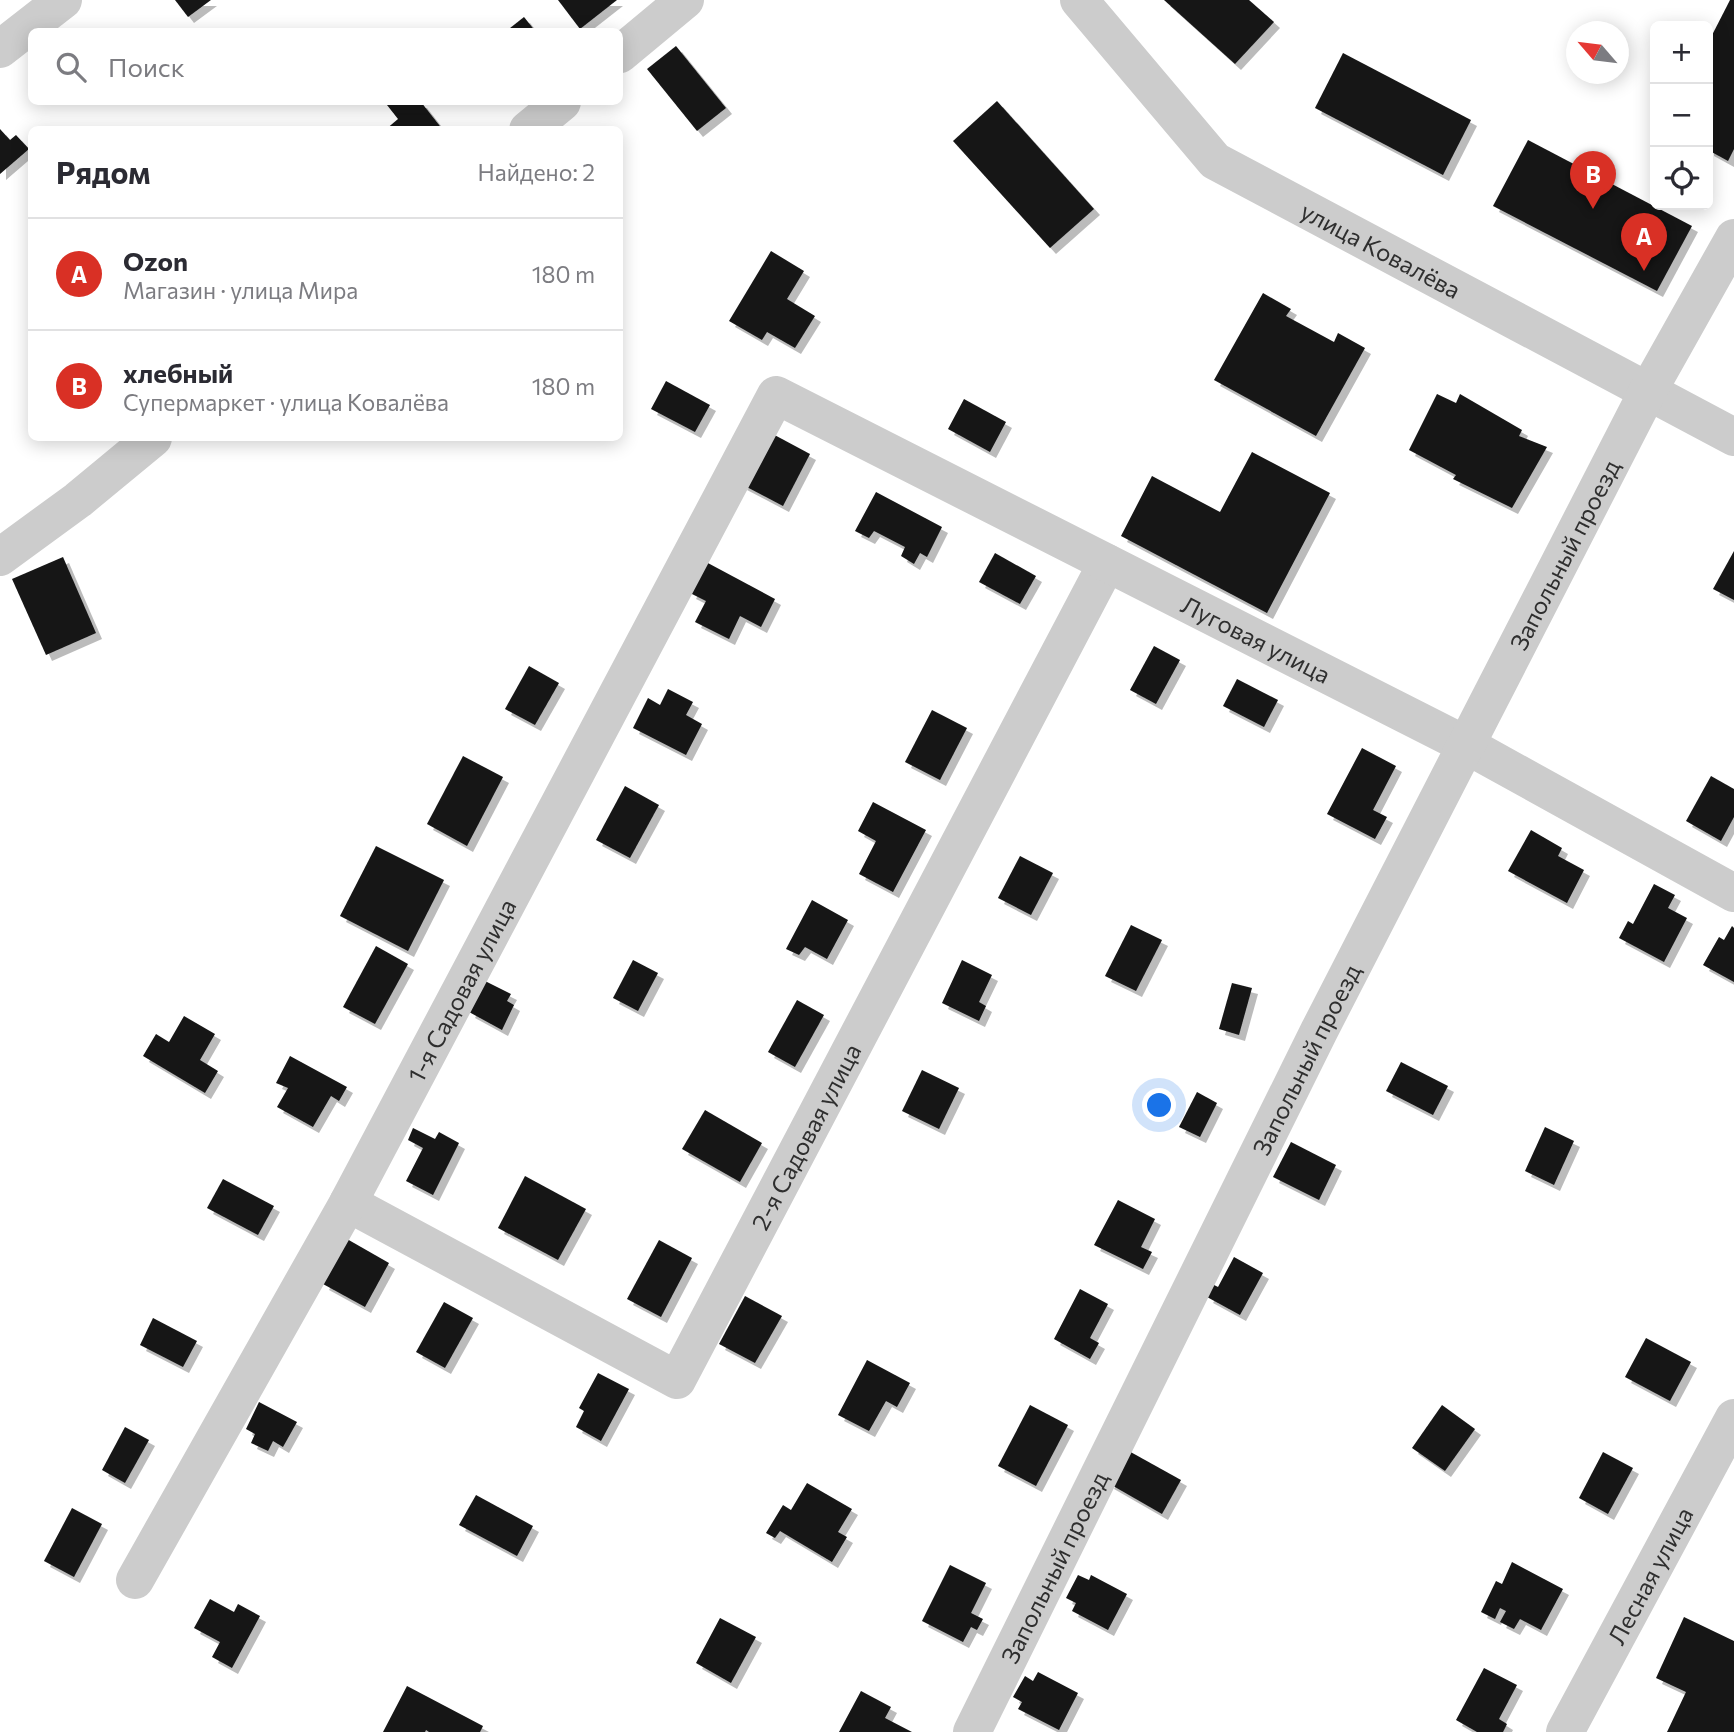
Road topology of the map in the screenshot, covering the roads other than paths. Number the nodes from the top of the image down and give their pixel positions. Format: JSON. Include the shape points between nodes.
{"nodes":[{"id":1,"x":63,"y":0,"type":"edge"},
{"id":2,"x":685,"y":0,"type":"edge"},
{"id":3,"x":1079,"y":0,"type":"edge"},
{"id":4,"x":0,"y":49,"type":"edge"},
{"id":5,"x":623,"y":52,"type":"edge"},
{"id":6,"x":558,"y":105,"type":"edge"},
{"id":7,"x":533,"y":126,"type":"edge"},
{"id":8,"x":1734,"y":238,"type":"edge"},
{"id":9,"x":1648,"y":391,"type":"junction"},
{"id":10,"x":776,"y":395,"type":"joint"},
{"id":11,"x":1734,"y":437,"type":"edge"},
{"id":12,"x":149,"y":441,"type":"edge"},
{"id":13,"x":0,"y":557,"type":"edge"},
{"id":14,"x":1107,"y":562,"type":"junction"},
{"id":15,"x":1466,"y":745,"type":"junction"},
{"id":16,"x":1734,"y":893,"type":"edge"},
{"id":17,"x":348,"y":1203,"type":"junction"},
{"id":18,"x":1734,"y":1418,"type":"edge"},
{"id":19,"x":135,"y":1580,"type":"dead end"},
{"id":20,"x":1569,"y":1731,"type":"edge"},
{"id":21,"x":972,"y":1732,"type":"edge"}],
"edges":[{"from":1,"to":4,"type":"street"},
{"from":2,"to":5,"type":"street"},
{"from":3,"to":9,"type":"street","name":"улица Ковалёва","via":[[1214,161]]},
{"from":6,"to":7,"type":"street"},
{"from":8,"to":9,"type":"street","name":"Запольный проезд"},
{"from":9,"to":11,"type":"street","name":"улица Ковалёва"},
{"from":9,"to":15,"type":"street","name":"Запольный проезд"},
{"from":10,"to":14,"type":"street","name":"Луговая улица"},
{"from":10,"to":17,"type":"street","name":"1-я Садовая улица"},
{"from":12,"to":13,"type":"street"},
{"from":14,"to":15,"type":"street","name":"Луговая улица"},
{"from":14,"to":17,"type":"street","name":"2-я Садовая улица","via":[[677,1380]]},
{"from":15,"to":16,"type":"street","name":"Луговая улица"},
{"from":15,"to":21,"type":"street","name":"Запольный проезд"},
{"from":17,"to":19,"type":"street","name":"1-я Садовая улица"},
{"from":18,"to":20,"type":"street","name":"Лесная улица"}]}
